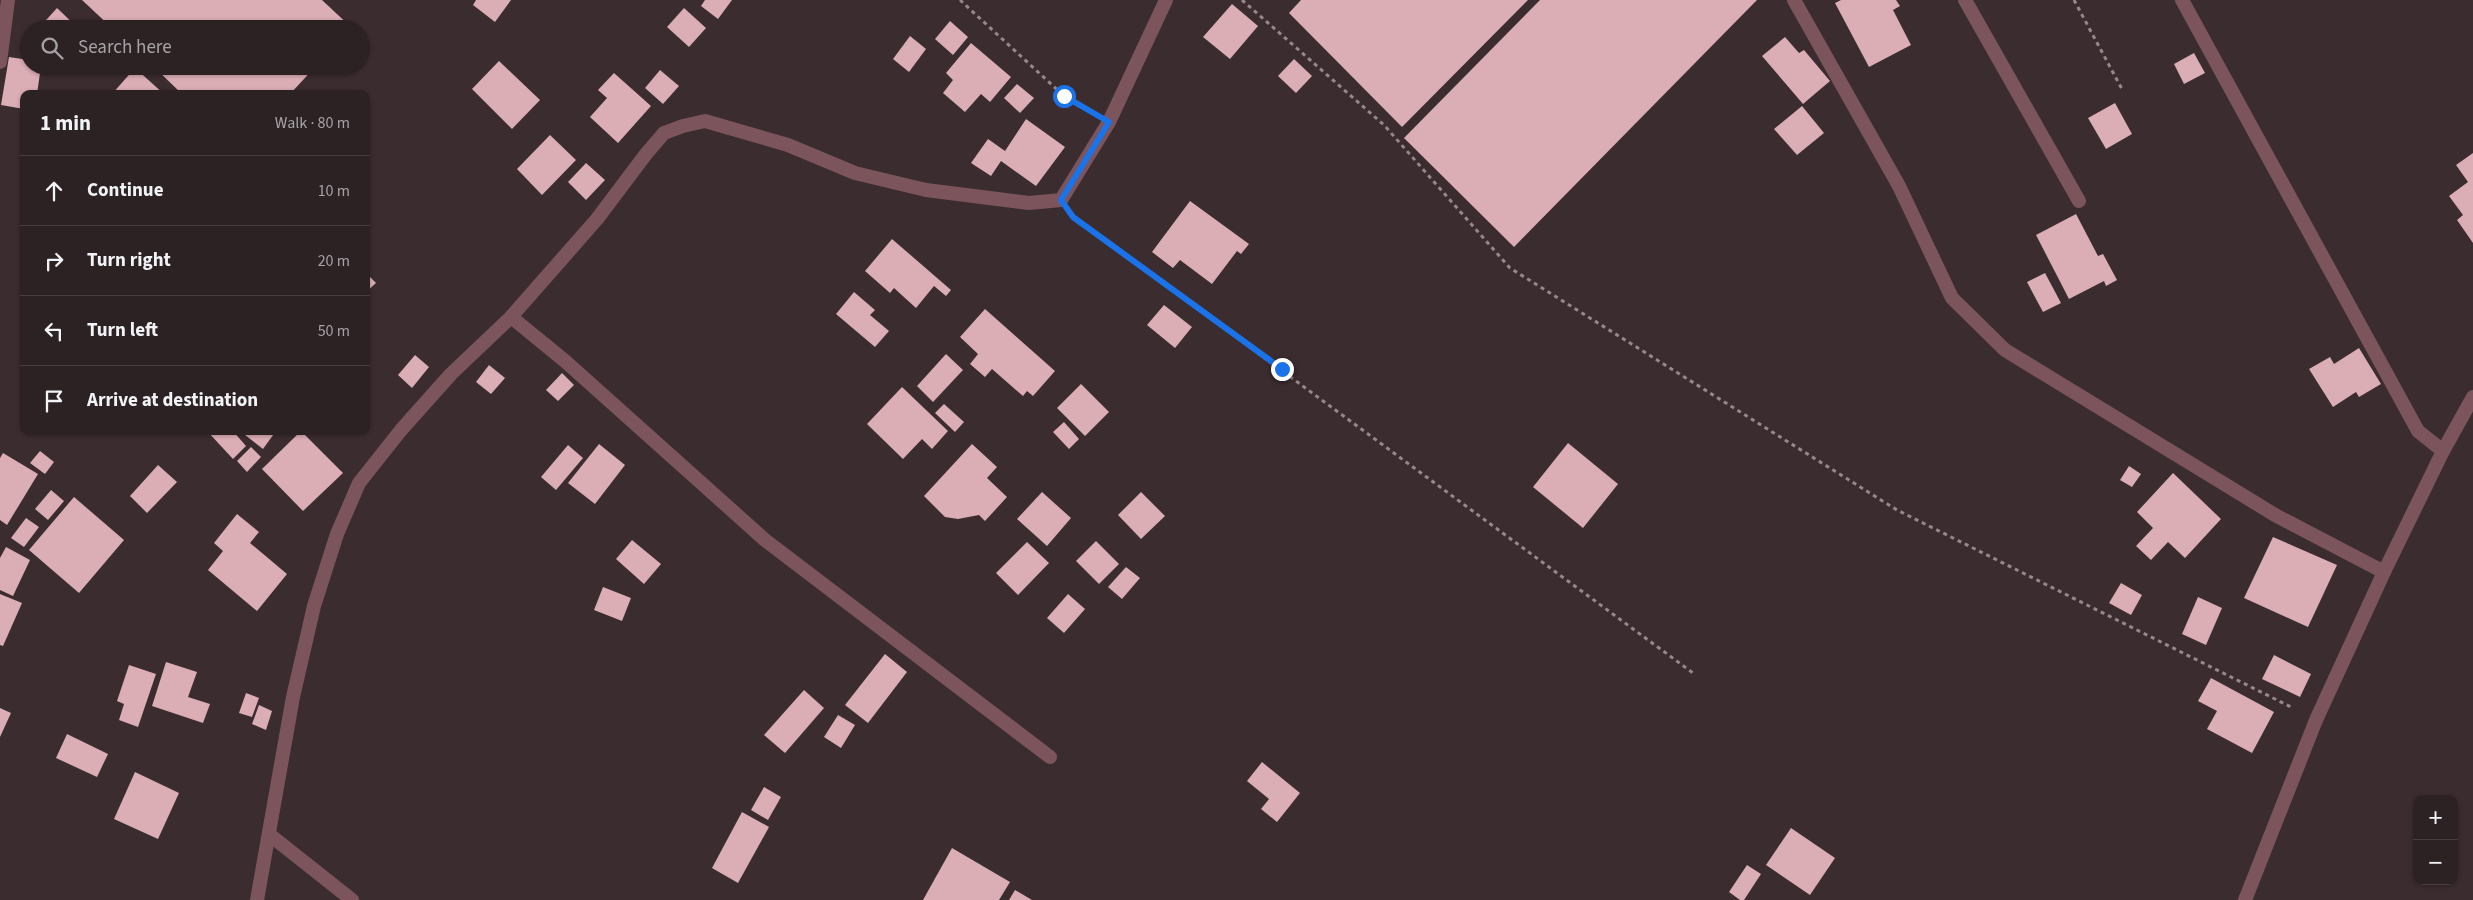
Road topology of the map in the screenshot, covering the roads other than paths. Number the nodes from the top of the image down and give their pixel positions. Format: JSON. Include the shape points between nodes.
{"nodes":[{"id":1,"x":8,"y":0,"type":"edge"},
{"id":2,"x":1166,"y":0,"type":"edge"},
{"id":3,"x":1794,"y":0,"type":"edge"},
{"id":4,"x":1966,"y":0,"type":"edge"},
{"id":5,"x":2182,"y":0,"type":"edge"},
{"id":6,"x":0,"y":62,"type":"edge"},
{"id":7,"x":2079,"y":201,"type":"dead end"},
{"id":8,"x":511,"y":317,"type":"junction"},
{"id":9,"x":2473,"y":397,"type":"edge"},
{"id":10,"x":2443,"y":451,"type":"junction"},
{"id":11,"x":2384,"y":572,"type":"junction"},
{"id":12,"x":1050,"y":757,"type":"dead end"},
{"id":13,"x":270,"y":835,"type":"junction"},
{"id":14,"x":257,"y":900,"type":"edge"},
{"id":15,"x":352,"y":900,"type":"edge"},
{"id":16,"x":2245,"y":900,"type":"edge"}],
"edges":[{"from":1,"to":6,"type":"street"},
{"from":2,"to":8,"type":"street","via":[[1109,122],[1061,200],[1029,203],[926,190],[855,173],[788,145],[705,121],[664,133],[597,219]]},
{"from":3,"to":11,"type":"street","via":[[1899,186],[1952,298],[2005,350],[2275,515]]},
{"from":4,"to":7,"type":"street"},
{"from":5,"to":10,"type":"street","via":[[2418,431]]},
{"from":8,"to":12,"type":"street","via":[[565,361],[765,540]]},
{"from":8,"to":13,"type":"street","via":[[452,374],[359,483],[336,534],[314,606],[293,697]]},
{"from":9,"to":10,"type":"street"},
{"from":10,"to":11,"type":"street"},
{"from":11,"to":16,"type":"street","via":[[2316,720]]},
{"from":13,"to":14,"type":"street"},
{"from":13,"to":15,"type":"street"}]}
